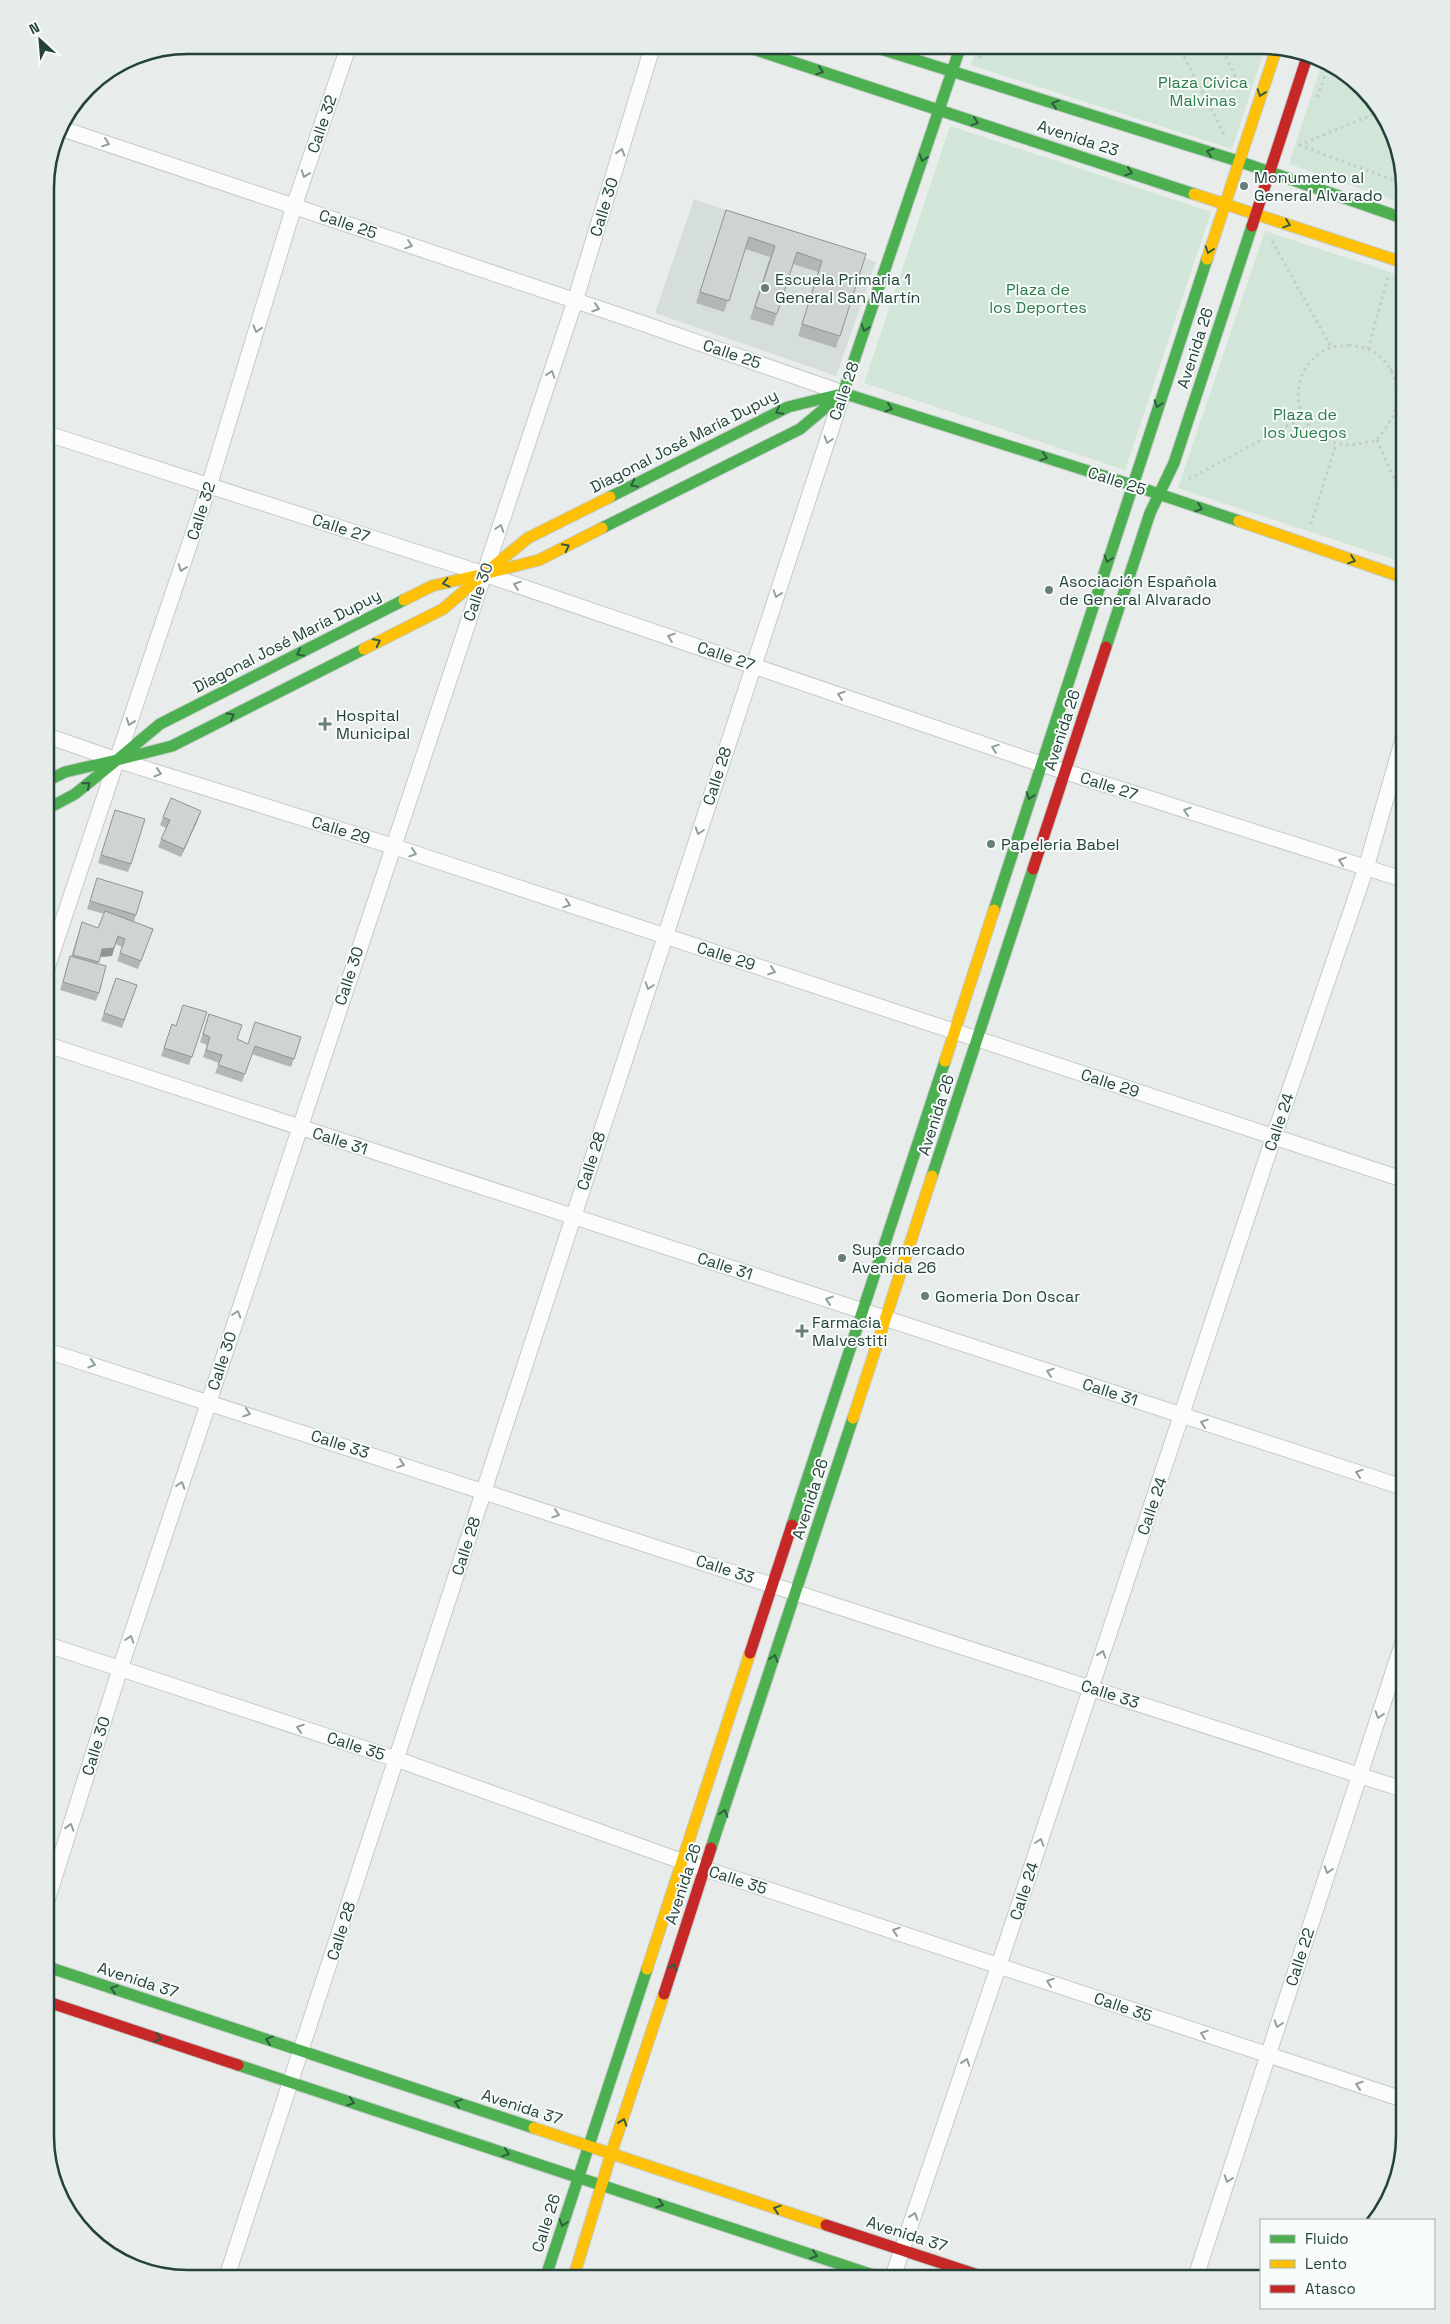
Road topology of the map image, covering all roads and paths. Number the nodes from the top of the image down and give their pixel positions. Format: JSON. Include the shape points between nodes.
{"nodes":[{"id":1,"x":346,"y":54,"type":"edge"},
{"id":2,"x":650,"y":54,"type":"edge"},
{"id":3,"x":769,"y":54,"type":"edge"},
{"id":4,"x":895,"y":54,"type":"edge"},
{"id":5,"x":958,"y":54,"type":"edge"},
{"id":6,"x":1183,"y":54,"type":"edge"},
{"id":7,"x":1224,"y":54,"type":"edge"},
{"id":8,"x":1274,"y":54,"type":"edge"},
{"id":9,"x":1306,"y":61,"type":"edge"},
{"id":10,"x":1328,"y":71,"type":"edge"},
{"id":11,"x":952,"y":73,"type":"junction"},
{"id":12,"x":1316,"y":101,"type":"dead end"},
{"id":13,"x":940,"y":110,"type":"junction"},
{"id":14,"x":1254,"y":113,"type":"junction"},
{"id":15,"x":1374,"y":114,"type":"edge"},
{"id":16,"x":67,"y":130,"type":"edge"},
{"id":17,"x":1302,"y":136,"type":"dead end"},
{"id":18,"x":1299,"y":146,"type":"junction"},
{"id":19,"x":1238,"y":161,"type":"junction"},
{"id":20,"x":1271,"y":171,"type":"junction"},
{"id":21,"x":1396,"y":181,"type":"edge"},
{"id":22,"x":1224,"y":203,"type":"junction"},
{"id":23,"x":294,"y":206,"type":"junction"},
{"id":24,"x":1257,"y":214,"type":"junction"},
{"id":25,"x":1396,"y":216,"type":"edge"},
{"id":26,"x":1271,"y":239,"type":"dead end"},
{"id":27,"x":1392,"y":260,"type":"junction"},
{"id":28,"x":1396,"y":261,"type":"edge"},
{"id":29,"x":575,"y":301,"type":"junction"},
{"id":30,"x":1331,"y":347,"type":"junction"},
{"id":31,"x":1368,"y":349,"type":"junction"},
{"id":32,"x":1396,"y":367,"type":"edge"},
{"id":33,"x":1390,"y":370,"type":"junction"},
{"id":34,"x":1396,"y":380,"type":"edge"},
{"id":35,"x":843,"y":393,"type":"junction"},
{"id":36,"x":1396,"y":407,"type":"edge"},
{"id":37,"x":1302,"y":418,"type":"junction"},
{"id":38,"x":54,"y":436,"type":"edge"},
{"id":39,"x":1377,"y":440,"type":"junction"},
{"id":40,"x":1336,"y":444,"type":"junction"},
{"id":41,"x":1186,"y":481,"type":"dead end"},
{"id":42,"x":1396,"y":483,"type":"edge"},
{"id":43,"x":1132,"y":485,"type":"junction"},
{"id":44,"x":210,"y":486,"type":"junction"},
{"id":45,"x":1160,"y":495,"type":"junction"},
{"id":46,"x":1305,"y":544,"type":"junction"},
{"id":47,"x":484,"y":574,"type":"junction"},
{"id":48,"x":1396,"y":575,"type":"edge"},
{"id":49,"x":753,"y":665,"type":"junction"},
{"id":50,"x":54,"y":738,"type":"edge"},
{"id":51,"x":117,"y":760,"type":"junction"},
{"id":52,"x":1396,"y":763,"type":"edge"},
{"id":53,"x":1041,"y":764,"type":"junction"},
{"id":54,"x":1066,"y":772,"type":"junction"},
{"id":55,"x":54,"y":778,"type":"edge"},
{"id":56,"x":54,"y":805,"type":"edge"},
{"id":57,"x":392,"y":846,"type":"junction"},
{"id":58,"x":1366,"y":868,"type":"junction"},
{"id":59,"x":1396,"y":877,"type":"edge"},
{"id":60,"x":665,"y":936,"type":"junction"},
{"id":61,"x":54,"y":947,"type":"edge"},
{"id":62,"x":953,"y":1031,"type":"junction"},
{"id":63,"x":978,"y":1039,"type":"junction"},
{"id":64,"x":54,"y":1047,"type":"edge"},
{"id":65,"x":299,"y":1127,"type":"junction"},
{"id":66,"x":1274,"y":1136,"type":"junction"},
{"id":67,"x":1396,"y":1177,"type":"edge"},
{"id":68,"x":573,"y":1217,"type":"junction"},
{"id":69,"x":862,"y":1310,"type":"junction"},
{"id":70,"x":886,"y":1318,"type":"junction"},
{"id":71,"x":54,"y":1353,"type":"edge"},
{"id":72,"x":208,"y":1401,"type":"junction"},
{"id":73,"x":1182,"y":1416,"type":"junction"},
{"id":74,"x":1396,"y":1485,"type":"edge"},
{"id":75,"x":484,"y":1491,"type":"junction"},
{"id":76,"x":772,"y":1584,"type":"junction"},
{"id":77,"x":796,"y":1592,"type":"junction"},
{"id":78,"x":54,"y":1647,"type":"edge"},
{"id":79,"x":1396,"y":1663,"type":"edge"},
{"id":80,"x":120,"y":1668,"type":"junction"},
{"id":81,"x":1091,"y":1688,"type":"junction"},
{"id":82,"x":396,"y":1759,"type":"junction"},
{"id":83,"x":1359,"y":1775,"type":"junction"},
{"id":84,"x":1396,"y":1787,"type":"edge"},
{"id":85,"x":681,"y":1861,"type":"junction"},
{"id":86,"x":706,"y":1869,"type":"junction"},
{"id":87,"x":54,"y":1878,"type":"edge"},
{"id":88,"x":999,"y":1965,"type":"junction"},
{"id":89,"x":54,"y":1969,"type":"edge"},
{"id":90,"x":54,"y":2004,"type":"edge"},
{"id":91,"x":302,"y":2051,"type":"junction"},
{"id":92,"x":1268,"y":2056,"type":"junction"},
{"id":93,"x":292,"y":2082,"type":"junction"},
{"id":94,"x":1396,"y":2097,"type":"edge"},
{"id":95,"x":587,"y":2146,"type":"junction"},
{"id":96,"x":611,"y":2154,"type":"junction"},
{"id":97,"x":578,"y":2176,"type":"junction"},
{"id":98,"x":601,"y":2184,"type":"junction"},
{"id":99,"x":902,"y":2250,"type":"junction"},
{"id":100,"x":229,"y":2270,"type":"edge"},
{"id":101,"x":548,"y":2270,"type":"edge"},
{"id":102,"x":576,"y":2270,"type":"edge"},
{"id":103,"x":858,"y":2270,"type":"edge"},
{"id":104,"x":895,"y":2270,"type":"edge"},
{"id":105,"x":963,"y":2270,"type":"edge"},
{"id":106,"x":1198,"y":2270,"type":"edge"}],
"edges":[{"from":1,"to":23,"type":"street","name":"Calle 32","one_way":true},
{"from":29,"to":2,"type":"street","name":"Calle 30","one_way":true},
{"from":3,"to":13,"type":"main road","name":"Avenida 23","one_way":true},
{"from":4,"to":11,"type":"main road","name":"Avenida 23"},
{"from":5,"to":11,"type":"main road","name":"Calle 28"},
{"from":6,"to":19,"type":"path"},
{"from":7,"to":14,"type":"path"},
{"from":8,"to":14,"type":"main road","name":"Avenida 26","one_way":true},
{"from":9,"to":20,"type":"main road","name":"Avenida 26"},
{"from":10,"to":12,"type":"path"},
{"from":11,"to":13,"type":"main road","name":"Calle 28"},
{"from":19,"to":11,"type":"main road","name":"Avenida 23","one_way":true},
{"from":13,"to":22,"type":"main road","name":"Avenida 23","one_way":true},
{"from":13,"to":35,"type":"main road","name":"Calle 28","one_way":true},
{"from":14,"to":19,"type":"main road","name":"Avenida 26"},
{"from":15,"to":18,"type":"path"},
{"from":16,"to":23,"type":"street","name":"Calle 25","one_way":true},
{"from":17,"to":18,"type":"path"},
{"from":18,"to":21,"type":"path"},
{"from":19,"to":20,"type":"main road","name":"Avenida 23"},
{"from":19,"to":22,"type":"main road","name":"Avenida 26"},
{"from":20,"to":24,"type":"main road","name":"Avenida 26"},
{"from":20,"to":25,"type":"main road","name":"Avenida 23"},
{"from":22,"to":24,"type":"main road","name":"Avenida 23"},
{"from":22,"to":43,"type":"main road","name":"Avenida 26","one_way":true},
{"from":23,"to":29,"type":"street","name":"Calle 25","one_way":true},
{"from":23,"to":44,"type":"street","name":"Calle 32","one_way":true},
{"from":24,"to":27,"type":"main road","name":"Avenida 23","one_way":true},
{"from":24,"to":45,"type":"main road","name":"Avenida 26","via":[[1174,463]]},
{"from":26,"to":30,"type":"path"},
{"from":27,"to":28,"type":"main road","name":"Avenida 23"},
{"from":27,"to":31,"type":"path"},
{"from":29,"to":35,"type":"street","name":"Calle 25","one_way":true},
{"from":47,"to":29,"type":"street","name":"Calle 30","one_way":true},
{"from":30,"to":31,"type":"path","via":[[1349,345]]},
{"from":30,"to":37,"type":"path","via":[[1307,365],[1299,381],[1297,401]]},
{"from":31,"to":33,"type":"path","via":[[1383,359]]},
{"from":32,"to":33,"type":"path"},
{"from":33,"to":34,"type":"path"},
{"from":35,"to":43,"type":"main road","name":"Calle 25","one_way":true},
{"from":35,"to":47,"type":"main road","name":"Diagonal José María Dupuy","one_way":true,"via":[[788,407],[753,424],[528,538]]},
{"from":47,"to":35,"type":"main road","name":"Diagonal José María Dupuy","one_way":true,"via":[[539,560],[695,482],[800,429]]},
{"from":35,"to":49,"type":"street","name":"Calle 28","one_way":true},
{"from":36,"to":39,"type":"path","via":[[1391,421]]},
{"from":37,"to":40,"type":"path","via":[[1320,438]]},
{"from":37,"to":41,"type":"path"},
{"from":38,"to":44,"type":"street","name":"Calle 27"},
{"from":39,"to":40,"type":"path"},
{"from":39,"to":42,"type":"path"},
{"from":40,"to":46,"type":"path"},
{"from":43,"to":45,"type":"main road","name":"Calle 25"},
{"from":43,"to":53,"type":"main road","name":"Avenida 26","one_way":true},
{"from":44,"to":47,"type":"street","name":"Calle 27"},
{"from":44,"to":51,"type":"street","name":"Calle 32","one_way":true},
{"from":45,"to":46,"type":"main road","name":"Calle 25","one_way":true},
{"from":45,"to":54,"type":"main road","name":"Avenida 26","via":[[1150,514]]},
{"from":46,"to":48,"type":"main road","name":"Calle 25","one_way":true},
{"from":49,"to":47,"type":"street","name":"Calle 27","one_way":true},
{"from":51,"to":47,"type":"main road","name":"Diagonal José María Dupuy","one_way":true,"via":[[172,746],[443,609]]},
{"from":47,"to":51,"type":"main road","name":"Diagonal José María Dupuy","one_way":true,"via":[[432,586],[169,719]]},
{"from":47,"to":57,"type":"street","name":"Calle 30"},
{"from":53,"to":49,"type":"street","name":"Calle 27","one_way":true},
{"from":49,"to":60,"type":"street","name":"Calle 28","one_way":true},
{"from":50,"to":51,"type":"street","name":"Calle 29"},
{"from":51,"to":55,"type":"main road","name":"Diagonal José María Dupuy"},
{"from":56,"to":51,"type":"main road","name":"Diagonal José María Dupuy","one_way":true,"via":[[75,794]]},
{"from":51,"to":57,"type":"street","name":"Calle 29","one_way":true},
{"from":51,"to":61,"type":"street","name":"Calle 32"},
{"from":52,"to":58,"type":"street","name":"Calle 24"},
{"from":53,"to":54,"type":"street","name":"Calle 27"},
{"from":53,"to":62,"type":"main road","name":"Avenida 26","one_way":true},
{"from":58,"to":54,"type":"street","name":"Calle 27","one_way":true},
{"from":54,"to":63,"type":"main road","name":"Avenida 26"},
{"from":57,"to":60,"type":"street","name":"Calle 29","one_way":true},
{"from":57,"to":65,"type":"street","name":"Calle 30"},
{"from":58,"to":59,"type":"street","name":"Calle 27"},
{"from":58,"to":66,"type":"street","name":"Calle 24"},
{"from":60,"to":62,"type":"street","name":"Calle 29","one_way":true},
{"from":60,"to":68,"type":"street","name":"Calle 28","one_way":true},
{"from":62,"to":63,"type":"street","name":"Calle 29"},
{"from":62,"to":69,"type":"main road","name":"Avenida 26"},
{"from":63,"to":66,"type":"street","name":"Calle 29"},
{"from":63,"to":70,"type":"main road","name":"Avenida 26"},
{"from":64,"to":65,"type":"street","name":"Calle 31"},
{"from":65,"to":68,"type":"street","name":"Calle 31"},
{"from":72,"to":65,"type":"street","name":"Calle 30","one_way":true},
{"from":66,"to":67,"type":"street","name":"Calle 29"},
{"from":66,"to":73,"type":"street","name":"Calle 24"},
{"from":69,"to":68,"type":"street","name":"Calle 31","one_way":true},
{"from":68,"to":75,"type":"street","name":"Calle 28"},
{"from":69,"to":70,"type":"street","name":"Calle 31"},
{"from":69,"to":76,"type":"main road","name":"Avenida 26"},
{"from":73,"to":70,"type":"street","name":"Calle 31","one_way":true},
{"from":70,"to":77,"type":"main road","name":"Avenida 26"},
{"from":71,"to":72,"type":"street","name":"Calle 33","one_way":true},
{"from":72,"to":75,"type":"street","name":"Calle 33","one_way":true},
{"from":80,"to":72,"type":"street","name":"Calle 30","one_way":true},
{"from":74,"to":73,"type":"street","name":"Calle 31","one_way":true},
{"from":81,"to":73,"type":"street","name":"Calle 24","one_way":true},
{"from":75,"to":76,"type":"street","name":"Calle 33","one_way":true},
{"from":75,"to":82,"type":"street","name":"Calle 28"},
{"from":76,"to":77,"type":"street","name":"Calle 33"},
{"from":76,"to":85,"type":"main road","name":"Avenida 26"},
{"from":77,"to":81,"type":"street","name":"Calle 33"},
{"from":86,"to":77,"type":"main road","name":"Avenida 26","one_way":true},
{"from":78,"to":80,"type":"street","name":"Calle 35"},
{"from":79,"to":83,"type":"street","name":"Calle 22","one_way":true},
{"from":82,"to":80,"type":"street","name":"Calle 35","one_way":true},
{"from":87,"to":80,"type":"street","name":"Calle 30","one_way":true},
{"from":81,"to":83,"type":"street","name":"Calle 33"},
{"from":88,"to":81,"type":"street","name":"Calle 24","one_way":true},
{"from":82,"to":85,"type":"street","name":"Calle 35"},
{"from":82,"to":91,"type":"street","name":"Calle 28"},
{"from":83,"to":84,"type":"street","name":"Calle 33"},
{"from":83,"to":92,"type":"street","name":"Calle 22","one_way":true},
{"from":85,"to":86,"type":"street","name":"Calle 35"},
{"from":85,"to":95,"type":"main road","name":"Avenida 26"},
{"from":88,"to":86,"type":"street","name":"Calle 35","one_way":true},
{"from":96,"to":86,"type":"main road","name":"Avenida 26","one_way":true},
{"from":92,"to":88,"type":"street","name":"Calle 35","one_way":true},
{"from":99,"to":88,"type":"street","name":"Calle 24","one_way":true},
{"from":91,"to":89,"type":"main road","name":"Avenida 37","one_way":true},
{"from":90,"to":93,"type":"main road","one_way":true},
{"from":91,"to":93,"type":"street","name":"Calle 28"},
{"from":95,"to":91,"type":"main road","name":"Avenida 37","one_way":true},
{"from":94,"to":92,"type":"street","name":"Calle 35","one_way":true},
{"from":92,"to":106,"type":"street","name":"Calle 22","one_way":true},
{"from":93,"to":97,"type":"main road","one_way":true},
{"from":93,"to":100,"type":"street","name":"Calle 28"},
{"from":95,"to":96,"type":"main road","name":"Avenida 37"},
{"from":95,"to":97,"type":"main road","name":"Avenida 26"},
{"from":96,"to":98,"type":"main road","name":"Avenida 26"},
{"from":99,"to":96,"type":"main road","name":"Avenida 37","one_way":true},
{"from":97,"to":98,"type":"main road"},
{"from":97,"to":101,"type":"main road","name":"Calle 26","one_way":true},
{"from":98,"to":102,"type":"main road"},
{"from":98,"to":103,"type":"main road","one_way":true},
{"from":99,"to":104,"type":"street","name":"Calle 24"},
{"from":99,"to":105,"type":"main road","name":"Avenida 37"}]}
